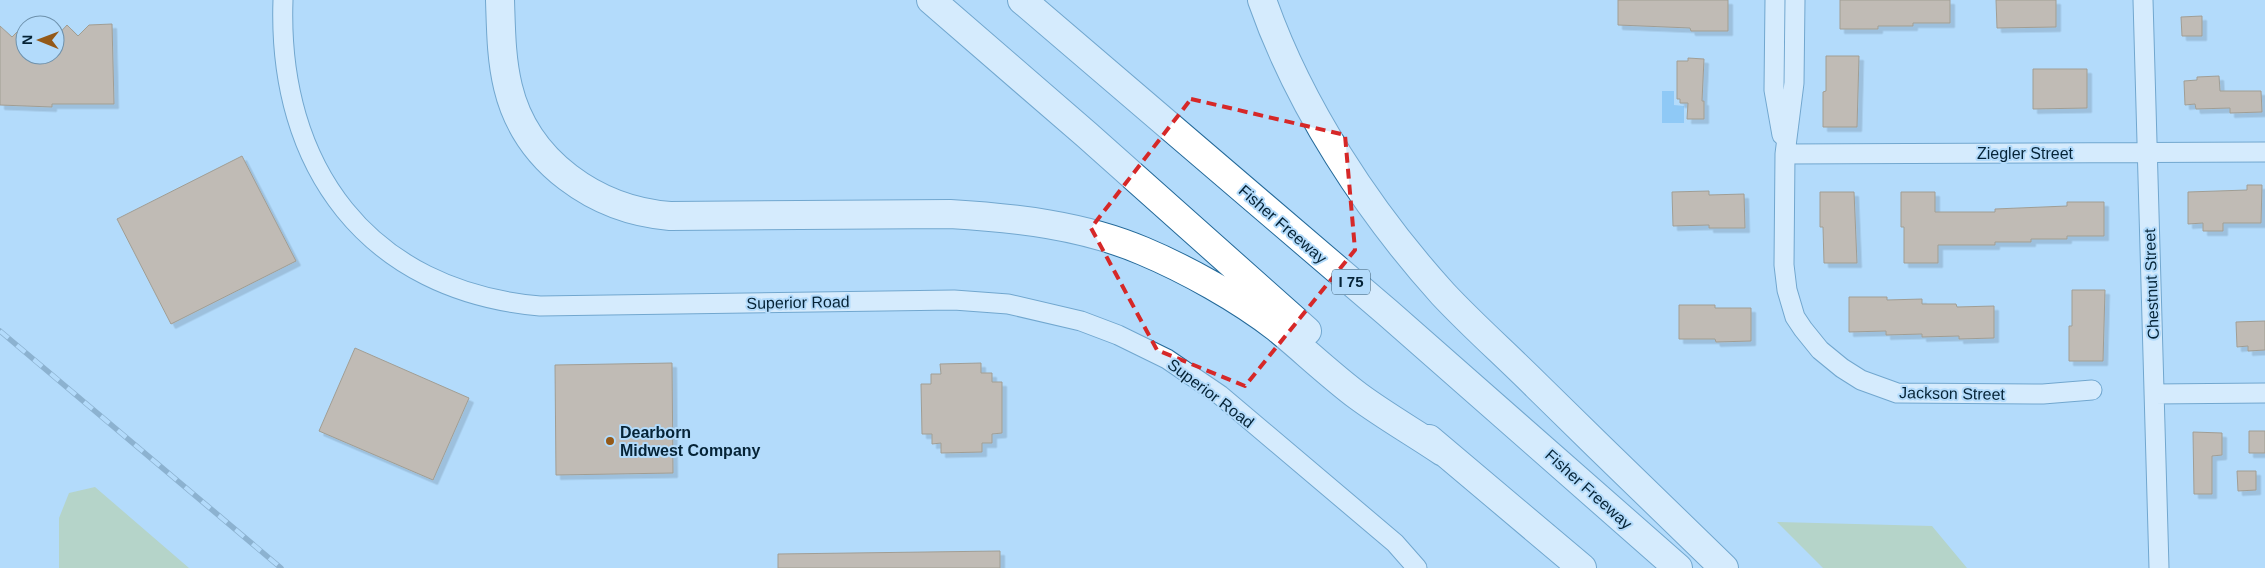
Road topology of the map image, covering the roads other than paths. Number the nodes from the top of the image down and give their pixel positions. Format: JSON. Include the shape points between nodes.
{"nodes":[{"id":1,"x":283,"y":0,"type":"edge"},
{"id":2,"x":500,"y":0,"type":"edge"},
{"id":3,"x":931,"y":0,"type":"edge"},
{"id":4,"x":1022,"y":0,"type":"edge"},
{"id":5,"x":1262,"y":0,"type":"edge"},
{"id":6,"x":1775,"y":0,"type":"edge"},
{"id":7,"x":1795,"y":0,"type":"edge"},
{"id":8,"x":2143,"y":0,"type":"edge"},
{"id":9,"x":2148,"y":152,"type":"junction"},
{"id":10,"x":2265,"y":152,"type":"edge"},
{"id":11,"x":1785,"y":154,"type":"junction"},
{"id":12,"x":2092,"y":390,"type":"dead end"},
{"id":13,"x":2265,"y":393,"type":"edge"},
{"id":14,"x":2154,"y":394,"type":"junction"},
{"id":15,"x":1443,"y":452,"type":"junction"},
{"id":16,"x":1417,"y":568,"type":"edge"},
{"id":17,"x":1582,"y":568,"type":"edge"},
{"id":18,"x":1678,"y":568,"type":"edge"},
{"id":19,"x":1724,"y":568,"type":"edge"},
{"id":20,"x":2159,"y":568,"type":"edge"}],
"edges":[{"from":1,"to":16,"type":"street","name":"Superior Road","via":[[284,54],[293,108],[325,183],[355,222],[392,255],[431,278],[484,298],[540,306],[954,300],[1008,304],[1081,321],[1143,346],[1198,379],[1395,543]]},
{"from":2,"to":15,"type":"highway","via":[[503,61],[508,89],[519,116],[554,166],[580,187],[605,201],[637,212],[670,216],[950,214],[996,217],[1048,224],[1096,236],[1142,250],[1216,288],[1275,326],[1357,395]]},
{"from":3,"to":15,"type":"highway"},
{"from":4,"to":18,"type":"highway","name":"Fisher Freeway","number":"I 75"},
{"from":5,"to":19,"type":"highway","via":[[1281,49],[1326,134],[1362,192],[1416,263],[1468,320]]},
{"from":6,"to":11,"type":"street","name":"Jackson Street","via":[[1774,90]]},
{"from":7,"to":11,"type":"street","name":"Jackson Street","via":[[1794,83]]},
{"from":8,"to":9,"type":"street","name":"Chestnut Street"},
{"from":9,"to":10,"type":"street","name":"Ziegler Street"},
{"from":9,"to":11,"type":"street","name":"Ziegler Street"},
{"from":9,"to":14,"type":"street","name":"Chestnut Street"},
{"from":11,"to":12,"type":"street","name":"Jackson Street","via":[[1784,265],[1787,290],[1802,329],[1842,368],[1883,389],[1911,394],[2043,394]]},
{"from":13,"to":14,"type":"street"},
{"from":14,"to":20,"type":"street","name":"Chestnut Street"},
{"from":15,"to":17,"type":"highway"}]}
